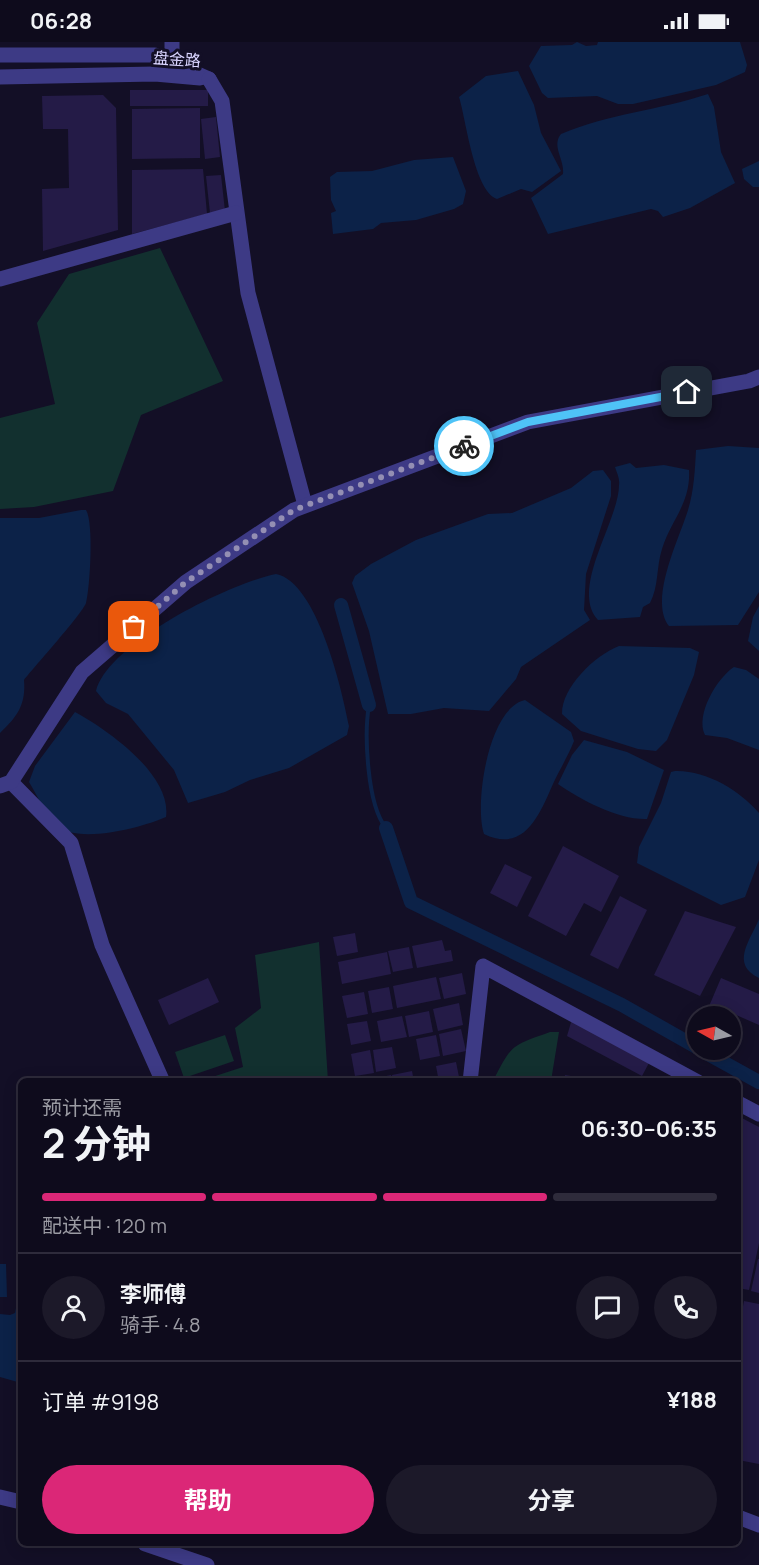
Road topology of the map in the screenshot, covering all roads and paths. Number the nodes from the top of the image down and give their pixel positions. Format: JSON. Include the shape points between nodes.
{"nodes":[{"id":1,"x":172,"y":42,"type":"edge"},
{"id":2,"x":155,"y":48,"type":"edge"},
{"id":3,"x":0,"y":55,"type":"edge"},
{"id":4,"x":172,"y":68,"type":"junction"},
{"id":5,"x":155,"y":74,"type":"junction"},
{"id":6,"x":0,"y":77,"type":"edge"},
{"id":7,"x":236,"y":213,"type":"junction"},
{"id":8,"x":0,"y":279,"type":"edge"},
{"id":9,"x":759,"y":377,"type":"edge"},
{"id":10,"x":305,"y":506,"type":"junction"},
{"id":11,"x":5,"y":784,"type":"edge"},
{"id":12,"x":161,"y":1078,"type":"edge"},
{"id":13,"x":470,"y":1078,"type":"edge"},
{"id":14,"x":691,"y":1078,"type":"edge"},
{"id":15,"x":741,"y":1105,"type":"edge"},
{"id":16,"x":759,"y":1114,"type":"edge"},
{"id":17,"x":0,"y":1497,"type":"edge"},
{"id":18,"x":18,"y":1501,"type":"edge"},
{"id":19,"x":741,"y":1518,"type":"edge"},
{"id":20,"x":759,"y":1525,"type":"edge"},
{"id":21,"x":151,"y":1546,"type":"edge"},
{"id":22,"x":207,"y":1565,"type":"edge"}],
"edges":[{"from":1,"to":4,"type":"street"},
{"from":2,"to":3,"type":"street","name":"盘金路"},
{"from":2,"to":4,"type":"street","name":"盘金路"},
{"from":2,"to":5,"type":"street"},
{"from":4,"to":5,"type":"street","name":"盘金路"},
{"from":4,"to":7,"type":"street","name":"盘金路","via":[[209,79],[222,101]]},
{"from":5,"to":6,"type":"street","name":"盘金路"},
{"from":7,"to":8,"type":"street"},
{"from":7,"to":10,"type":"street","via":[[248,293]]},
{"from":9,"to":10,"type":"street","via":[[528,422]]},
{"from":10,"to":11,"type":"street","via":[[186,582],[82,672]]},
{"from":11,"to":12,"type":"street","via":[[71,843],[102,945]]},
{"from":13,"to":14,"type":"street","via":[[483,966]]},
{"from":15,"to":16,"type":"street"},
{"from":17,"to":18,"type":"street"},
{"from":19,"to":20,"type":"street"},
{"from":21,"to":22,"type":"street"}]}
